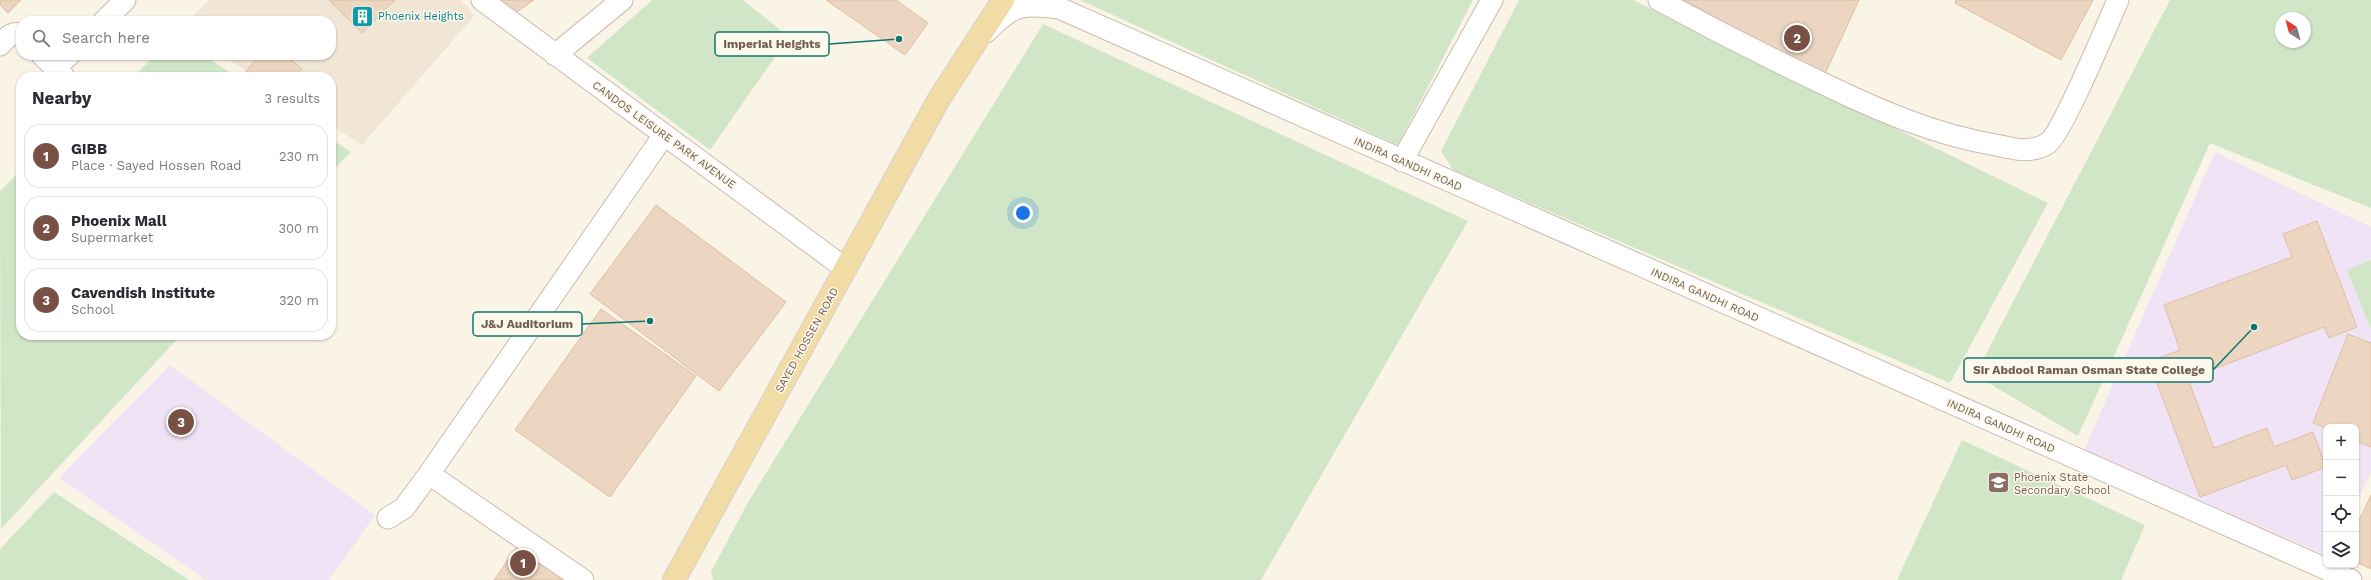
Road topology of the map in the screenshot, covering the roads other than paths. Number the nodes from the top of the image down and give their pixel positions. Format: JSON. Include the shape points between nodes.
{"nodes":[{"id":1,"x":125,"y":0,"type":"edge"},
{"id":2,"x":482,"y":0,"type":"edge"},
{"id":3,"x":622,"y":0,"type":"edge"},
{"id":4,"x":990,"y":0,"type":"edge"},
{"id":5,"x":1003,"y":0,"type":"edge"},
{"id":6,"x":1492,"y":0,"type":"edge"},
{"id":7,"x":1659,"y":0,"type":"edge"},
{"id":8,"x":2118,"y":0,"type":"edge"},
{"id":9,"x":1056,"y":4,"type":"edge"},
{"id":10,"x":109,"y":16,"type":"edge"},
{"id":11,"x":16,"y":33,"type":"edge"},
{"id":12,"x":975,"y":42,"type":"junction"},
{"id":13,"x":0,"y":45,"type":"edge"},
{"id":14,"x":555,"y":55,"type":"junction"},
{"id":15,"x":952,"y":77,"type":"junction"},
{"id":16,"x":664,"y":135,"type":"junction"},
{"id":17,"x":1402,"y":161,"type":"junction"},
{"id":18,"x":846,"y":269,"type":"junction"},
{"id":19,"x":429,"y":474,"type":"junction"},
{"id":20,"x":388,"y":518,"type":"dead end"},
{"id":21,"x":583,"y":580,"type":"edge"},
{"id":22,"x":674,"y":580,"type":"edge"},
{"id":23,"x":2351,"y":580,"type":"edge"}],
"edges":[{"from":1,"to":10,"type":"street"},
{"from":2,"to":14,"type":"street","name":"CANDOS LEISURE PARK AVENUE"},
{"from":3,"to":14,"type":"street"},
{"from":4,"to":15,"type":"main road"},
{"from":5,"to":12,"type":"main road"},
{"from":6,"to":17,"type":"street"},
{"from":7,"to":8,"type":"street","via":[[1760,54],[1879,110],[1936,131],[1986,144],[2035,150],[2049,142],[2063,120]]},
{"from":9,"to":12,"type":"street","name":"INDIRA GANDHI ROAD","via":[[1015,8]]},
{"from":9,"to":17,"type":"street","name":"INDIRA GANDHI ROAD"},
{"from":11,"to":13,"type":"street","via":[[10,34]]},
{"from":12,"to":15,"type":"main road"},
{"from":14,"to":16,"type":"street","name":"CANDOS LEISURE PARK AVENUE"},
{"from":15,"to":18,"type":"main road","name":"SAYED HOSSEN ROAD"},
{"from":16,"to":18,"type":"street","name":"CANDOS LEISURE PARK AVENUE"},
{"from":16,"to":19,"type":"street"},
{"from":17,"to":23,"type":"street","name":"INDIRA GANDHI ROAD"},
{"from":18,"to":22,"type":"main road","name":"SAYED HOSSEN ROAD"},
{"from":19,"to":20,"type":"street","via":[[404,508]]},
{"from":19,"to":21,"type":"street"}]}
